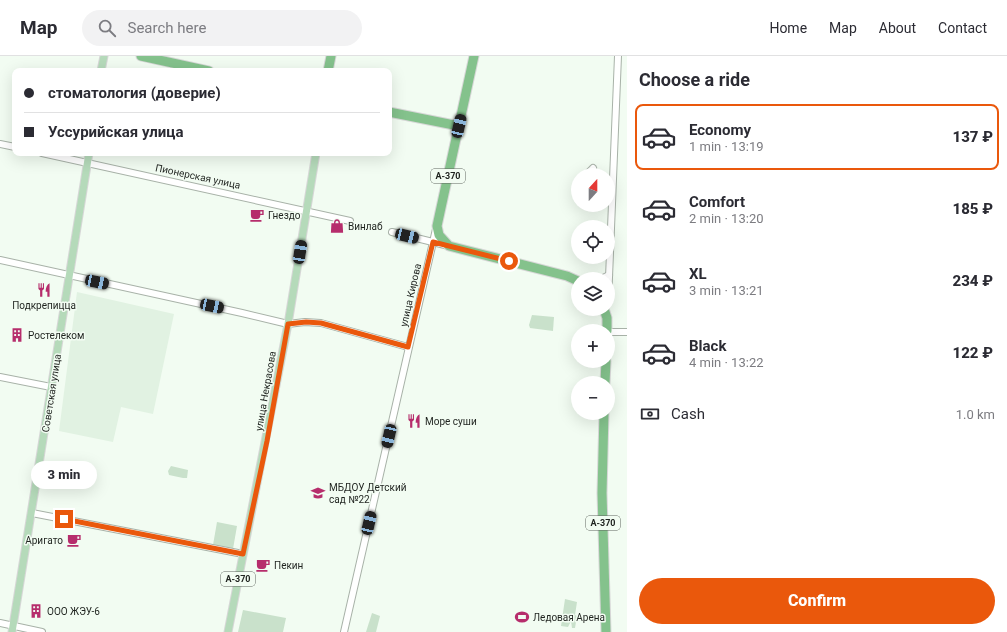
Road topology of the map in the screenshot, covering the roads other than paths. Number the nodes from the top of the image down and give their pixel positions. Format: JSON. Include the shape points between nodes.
{"nodes":[{"id":1,"x":104,"y":56,"type":"edge"},
{"id":2,"x":141,"y":56,"type":"edge"},
{"id":3,"x":331,"y":56,"type":"edge"},
{"id":4,"x":474,"y":56,"type":"edge"},
{"id":5,"x":618,"y":56,"type":"edge"},
{"id":6,"x":102,"y":68,"type":"edge"},
{"id":7,"x":195,"y":68,"type":"edge"},
{"id":8,"x":329,"y":68,"type":"edge"},
{"id":9,"x":392,"y":113,"type":"edge"},
{"id":10,"x":459,"y":126,"type":"junction"},
{"id":11,"x":0,"y":144,"type":"edge"},
{"id":12,"x":12,"y":146,"type":"edge"},
{"id":13,"x":56,"y":156,"type":"edge"},
{"id":14,"x":88,"y":156,"type":"edge"},
{"id":15,"x":315,"y":156,"type":"edge"},
{"id":16,"x":87,"y":163,"type":"junction"},
{"id":17,"x":306,"y":210,"type":"junction"},
{"id":18,"x":350,"y":221,"type":"dead end"},
{"id":19,"x":437,"y":226,"type":"junction"},
{"id":20,"x":392,"y":232,"type":"dead end"},
{"id":21,"x":433,"y":242,"type":"junction"},
{"id":22,"x":449,"y":246,"type":"junction"},
{"id":23,"x":0,"y":260,"type":"edge"},
{"id":24,"x":609,"y":272,"type":"edge"},
{"id":25,"x":69,"y":276,"type":"junction"},
{"id":26,"x":571,"y":278,"type":"edge"},
{"id":27,"x":288,"y":324,"type":"junction"},
{"id":28,"x":615,"y":331,"type":"edge"},
{"id":29,"x":627,"y":332,"type":"edge"},
{"id":30,"x":408,"y":347,"type":"junction"},
{"id":31,"x":0,"y":376,"type":"edge"},
{"id":32,"x":51,"y":387,"type":"junction"},
{"id":33,"x":604,"y":420,"type":"edge"},
{"id":34,"x":32,"y":513,"type":"junction"},
{"id":35,"x":243,"y":554,"type":"junction"},
{"id":36,"x":0,"y":624,"type":"edge"},
{"id":37,"x":13,"y":629,"type":"edge"},
{"id":38,"x":42,"y":632,"type":"edge"},
{"id":39,"x":228,"y":632,"type":"edge"},
{"id":40,"x":344,"y":632,"type":"edge"},
{"id":41,"x":606,"y":632,"type":"edge"}],
"edges":[{"from":1,"to":6,"type":"main road"},
{"from":2,"to":7,"type":"highway"},
{"from":3,"to":8,"type":"highway"},
{"from":4,"to":10,"type":"highway","name":"улица Кирова","number":"А-370"},
{"from":5,"to":24,"type":"street"},
{"from":9,"to":10,"type":"highway"},
{"from":10,"to":19,"type":"highway","name":"улица Кирова","number":"А-370"},
{"from":11,"to":12,"type":"street"},
{"from":13,"to":16,"type":"street","name":"Пионерская улица"},
{"from":14,"to":16,"type":"main road","name":"Советская улица"},
{"from":15,"to":17,"type":"main road","name":"улица Некрасова","number":"А-370"},
{"from":16,"to":17,"type":"street","name":"Пионерская улица"},
{"from":16,"to":25,"type":"main road","name":"Советская улица"},
{"from":17,"to":18,"type":"street","name":"Пионерская улица"},
{"from":17,"to":27,"type":"main road","name":"улица Некрасова","number":"А-370"},
{"from":19,"to":21,"type":"street","name":"улица Кирова"},
{"from":19,"to":22,"type":"highway","via":[[439,235]]},
{"from":20,"to":21,"type":"street"},
{"from":21,"to":22,"type":"street"},
{"from":21,"to":30,"type":"street","name":"улица Кирова"},
{"from":22,"to":26,"type":"highway"},
{"from":23,"to":25,"type":"street"},
{"from":25,"to":27,"type":"street"},
{"from":25,"to":32,"type":"main road","name":"Советская улица"},
{"from":27,"to":30,"type":"street","via":[[321,323]]},
{"from":27,"to":35,"type":"main road","name":"улица Некрасова","number":"А-370"},
{"from":28,"to":29,"type":"street"},
{"from":30,"to":40,"type":"street","name":"улица Кирова"},
{"from":31,"to":32,"type":"street"},
{"from":32,"to":34,"type":"main road","name":"Советская улица"},
{"from":33,"to":41,"type":"highway","number":"А-370","via":[[602,494]]},
{"from":34,"to":35,"type":"street"},
{"from":34,"to":37,"type":"main road","name":"Советская улица"},
{"from":35,"to":39,"type":"main road","name":"улица Некрасова","number":"А-370"},
{"from":36,"to":37,"type":"street"},
{"from":37,"to":38,"type":"street"}]}
